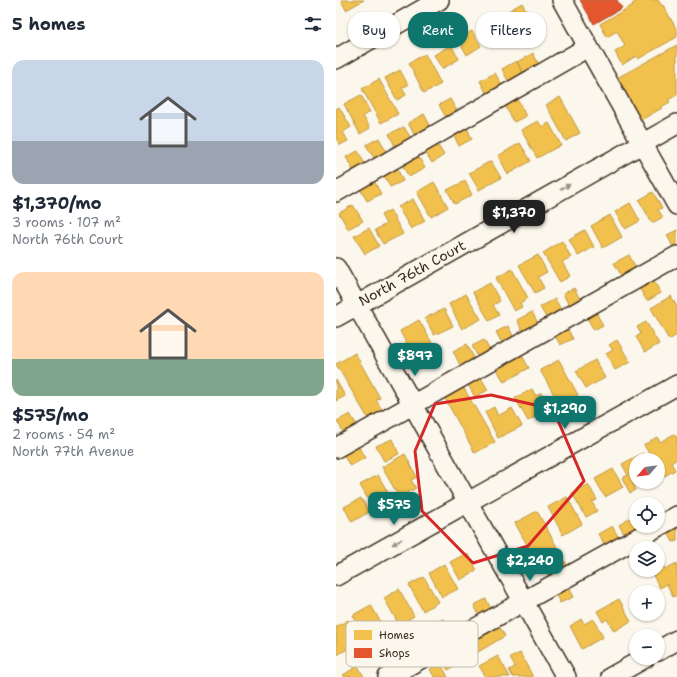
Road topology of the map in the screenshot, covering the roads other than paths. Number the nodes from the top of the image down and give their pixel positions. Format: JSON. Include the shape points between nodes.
{"nodes":[{"id":1,"x":439,"y":0,"type":"edge"},
{"id":2,"x":562,"y":0,"type":"edge"},
{"id":3,"x":588,"y":47,"type":"junction"},
{"id":4,"x":336,"y":59,"type":"edge"},
{"id":5,"x":677,"y":124,"type":"edge"},
{"id":6,"x":642,"y":143,"type":"junction"},
{"id":7,"x":336,"y":192,"type":"edge"},
{"id":8,"x":677,"y":205,"type":"edge"},
{"id":9,"x":677,"y":256,"type":"edge"},
{"id":10,"x":336,"y":268,"type":"edge"},
{"id":11,"x":357,"y":305,"type":"junction"},
{"id":12,"x":336,"y":317,"type":"edge"},
{"id":13,"x":677,"y":385,"type":"edge"},
{"id":14,"x":413,"y":405,"type":"junction"},
{"id":15,"x":336,"y":448,"type":"edge"},
{"id":16,"x":468,"y":502,"type":"junction"},
{"id":17,"x":677,"y":516,"type":"edge"},
{"id":18,"x":336,"y":576,"type":"edge"},
{"id":19,"x":523,"y":601,"type":"junction"},
{"id":20,"x":478,"y":626,"type":"edge"},
{"id":21,"x":677,"y":640,"type":"edge"},
{"id":22,"x":665,"y":646,"type":"edge"},
{"id":23,"x":632,"y":665,"type":"edge"},
{"id":24,"x":406,"y":667,"type":"edge"},
{"id":25,"x":388,"y":677,"type":"edge"},
{"id":26,"x":566,"y":677,"type":"edge"},
{"id":27,"x":611,"y":677,"type":"edge"}],
"edges":[{"from":1,"to":4,"type":"street"},
{"from":2,"to":3,"type":"street"},
{"from":3,"to":6,"type":"street"},
{"from":3,"to":7,"type":"street"},
{"from":5,"to":6,"type":"street","name":"North 76th Court"},
{"from":6,"to":8,"type":"street"},
{"from":11,"to":6,"type":"street","name":"North 76th Court","one_way":true},
{"from":9,"to":14,"type":"street"},
{"from":10,"to":11,"type":"street"},
{"from":11,"to":12,"type":"street","name":"North 76th Court"},
{"from":11,"to":14,"type":"street"},
{"from":13,"to":16,"type":"street"},
{"from":14,"to":15,"type":"street"},
{"from":14,"to":16,"type":"street"},
{"from":16,"to":18,"type":"street","one_way":true},
{"from":16,"to":19,"type":"street"},
{"from":17,"to":19,"type":"street"},
{"from":19,"to":20,"type":"street"},
{"from":19,"to":26,"type":"street"},
{"from":21,"to":22,"type":"street"},
{"from":23,"to":27,"type":"street"},
{"from":24,"to":25,"type":"street"}]}
